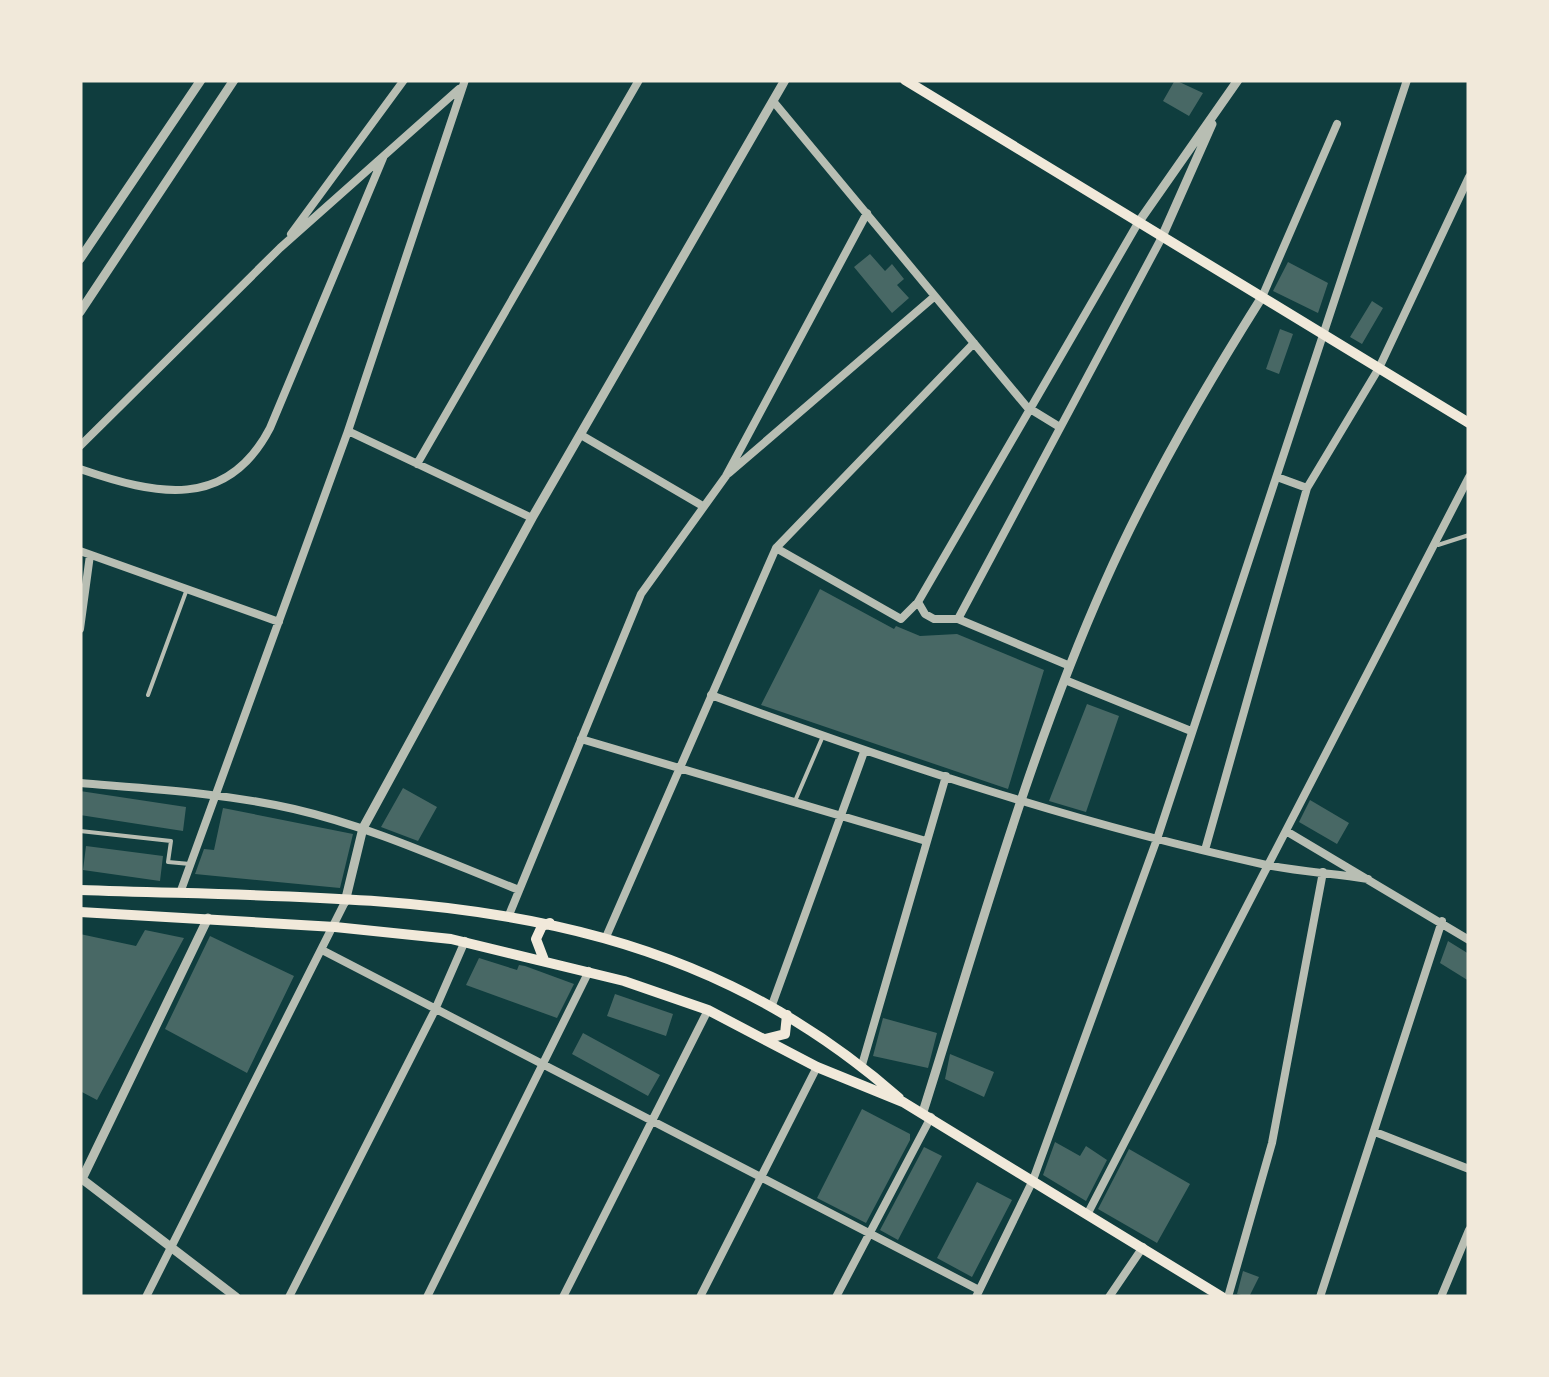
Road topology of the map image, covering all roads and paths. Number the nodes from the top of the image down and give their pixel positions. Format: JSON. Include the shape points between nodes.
{"nodes":[{"id":1,"x":201,"y":80,"type":"edge"},
{"id":2,"x":234,"y":80,"type":"edge"},
{"id":3,"x":404,"y":80,"type":"edge"},
{"id":4,"x":639,"y":80,"type":"edge"},
{"id":5,"x":784,"y":80,"type":"edge"},
{"id":6,"x":905,"y":80,"type":"edge"},
{"id":7,"x":1238,"y":80,"type":"edge"},
{"id":8,"x":1406,"y":80,"type":"edge"},
{"id":9,"x":463,"y":83,"type":"edge"},
{"id":10,"x":772,"y":101,"type":"junction"},
{"id":11,"x":1216,"y":112,"type":"junction"},
{"id":12,"x":1337,"y":124,"type":"dead end"},
{"id":13,"x":385,"y":154,"type":"junction"},
{"id":14,"x":1469,"y":178,"type":"edge"},
{"id":15,"x":867,"y":213,"type":"junction"},
{"id":16,"x":1138,"y":223,"type":"junction"},
{"id":17,"x":1162,"y":239,"type":"junction"},
{"id":18,"x":280,"y":248,"type":"junction"},
{"id":19,"x":80,"y":258,"type":"edge"},
{"id":20,"x":936,"y":296,"type":"junction"},
{"id":21,"x":1262,"y":297,"type":"junction"},
{"id":22,"x":80,"y":312,"type":"edge"},
{"id":23,"x":1322,"y":333,"type":"junction"},
{"id":24,"x":974,"y":343,"type":"junction"},
{"id":25,"x":1379,"y":368,"type":"junction"},
{"id":26,"x":1027,"y":408,"type":"junction"},
{"id":27,"x":1469,"y":423,"type":"edge"},
{"id":28,"x":1058,"y":426,"type":"junction"},
{"id":29,"x":348,"y":431,"type":"junction"},
{"id":30,"x":581,"y":435,"type":"junction"},
{"id":31,"x":80,"y":446,"type":"edge"},
{"id":32,"x":417,"y":464,"type":"junction"},
{"id":33,"x":80,"y":469,"type":"edge"},
{"id":34,"x":726,"y":476,"type":"junction"},
{"id":35,"x":1277,"y":476,"type":"junction"},
{"id":36,"x":1469,"y":477,"type":"edge"},
{"id":37,"x":1307,"y":488,"type":"junction"},
{"id":38,"x":701,"y":505,"type":"junction"},
{"id":39,"x":532,"y":518,"type":"junction"},
{"id":40,"x":1469,"y":536,"type":"edge"},
{"id":41,"x":776,"y":548,"type":"junction"},
{"id":42,"x":1428,"y":548,"type":"junction"},
{"id":43,"x":80,"y":551,"type":"edge"},
{"id":44,"x":90,"y":554,"type":"junction"},
{"id":45,"x":188,"y":589,"type":"junction"},
{"id":46,"x":918,"y":602,"type":"junction"},
{"id":47,"x":958,"y":619,"type":"junction"},
{"id":48,"x":279,"y":622,"type":"junction"},
{"id":49,"x":80,"y":629,"type":"edge"},
{"id":50,"x":1070,"y":666,"type":"junction"},
{"id":51,"x":1066,"y":680,"type":"junction"},
{"id":52,"x":148,"y":695,"type":"dead end"},
{"id":53,"x":711,"y":695,"type":"junction"},
{"id":54,"x":1191,"y":730,"type":"junction"},
{"id":55,"x":823,"y":736,"type":"junction"},
{"id":56,"x":582,"y":739,"type":"junction"},
{"id":57,"x":864,"y":752,"type":"junction"},
{"id":58,"x":680,"y":769,"type":"junction"},
{"id":59,"x":946,"y":776,"type":"junction"},
{"id":60,"x":80,"y":783,"type":"edge"},
{"id":61,"x":215,"y":795,"type":"junction"},
{"id":62,"x":795,"y":801,"type":"junction"},
{"id":63,"x":1023,"y":802,"type":"junction"},
{"id":64,"x":844,"y":814,"type":"junction"},
{"id":65,"x":363,"y":828,"type":"junction"},
{"id":66,"x":80,"y":831,"type":"edge"},
{"id":67,"x":1286,"y":831,"type":"junction"},
{"id":68,"x":1157,"y":839,"type":"junction"},
{"id":69,"x":926,"y":841,"type":"junction"},
{"id":70,"x":1205,"y":850,"type":"junction"},
{"id":71,"x":190,"y":864,"type":"junction"},
{"id":72,"x":1267,"y":865,"type":"junction"},
{"id":73,"x":1323,"y":872,"type":"junction"},
{"id":74,"x":1368,"y":879,"type":"junction"},
{"id":75,"x":80,"y":890,"type":"edge"},
{"id":76,"x":519,"y":890,"type":"junction"},
{"id":77,"x":180,"y":894,"type":"junction"},
{"id":78,"x":344,"y":902,"type":"junction"},
{"id":79,"x":80,"y":912,"type":"edge"},
{"id":80,"x":509,"y":915,"type":"junction"},
{"id":81,"x":208,"y":918,"type":"junction"},
{"id":82,"x":1442,"y":921,"type":"junction"},
{"id":83,"x":551,"y":922,"type":"junction"},
{"id":84,"x":336,"y":926,"type":"junction"},
{"id":85,"x":606,"y":937,"type":"junction"},
{"id":86,"x":465,"y":940,"type":"junction"},
{"id":87,"x":1469,"y":940,"type":"edge"},
{"id":88,"x":322,"y":950,"type":"junction"},
{"id":89,"x":544,"y":960,"type":"junction"},
{"id":90,"x":589,"y":971,"type":"junction"},
{"id":91,"x":772,"y":1005,"type":"junction"},
{"id":92,"x":708,"y":1010,"type":"junction"},
{"id":93,"x":434,"y":1012,"type":"junction"},
{"id":94,"x":788,"y":1016,"type":"junction"},
{"id":95,"x":764,"y":1039,"type":"junction"},
{"id":96,"x":862,"y":1066,"type":"junction"},
{"id":97,"x":544,"y":1067,"type":"junction"},
{"id":98,"x":817,"y":1067,"type":"junction"},
{"id":99,"x":903,"y":1102,"type":"junction"},
{"id":100,"x":927,"y":1114,"type":"junction"},
{"id":101,"x":651,"y":1123,"type":"junction"},
{"id":102,"x":1375,"y":1132,"type":"junction"},
{"id":103,"x":1469,"y":1169,"type":"edge"},
{"id":104,"x":761,"y":1178,"type":"junction"},
{"id":105,"x":81,"y":1180,"type":"edge"},
{"id":106,"x":1034,"y":1180,"type":"junction"},
{"id":107,"x":1088,"y":1213,"type":"junction"},
{"id":108,"x":1469,"y":1230,"type":"edge"},
{"id":109,"x":869,"y":1234,"type":"junction"},
{"id":110,"x":172,"y":1246,"type":"junction"},
{"id":111,"x":1142,"y":1248,"type":"junction"},
{"id":112,"x":978,"y":1294,"type":"edge"},
{"id":113,"x":146,"y":1297,"type":"edge"},
{"id":114,"x":236,"y":1297,"type":"edge"},
{"id":115,"x":289,"y":1297,"type":"edge"},
{"id":116,"x":427,"y":1297,"type":"edge"},
{"id":117,"x":564,"y":1297,"type":"edge"},
{"id":118,"x":700,"y":1297,"type":"edge"},
{"id":119,"x":836,"y":1297,"type":"edge"},
{"id":120,"x":1109,"y":1297,"type":"edge"},
{"id":121,"x":1225,"y":1297,"type":"edge"},
{"id":122,"x":1320,"y":1297,"type":"edge"},
{"id":123,"x":1441,"y":1297,"type":"edge"}],
"edges":[{"from":1,"to":19,"type":"street"},
{"from":2,"to":22,"type":"street"},
{"from":3,"to":18,"type":"street"},
{"from":4,"to":32,"type":"street"},
{"from":5,"to":10,"type":"street"},
{"from":6,"to":16,"type":"main road"},
{"from":7,"to":11,"type":"street"},
{"from":8,"to":23,"type":"street"},
{"from":9,"to":13,"type":"street"},
{"from":9,"to":29,"type":"street"},
{"from":10,"to":15,"type":"street"},
{"from":10,"to":30,"type":"street"},
{"from":11,"to":16,"type":"street"},
{"from":11,"to":17,"type":"street"},
{"from":12,"to":21,"type":"street"},
{"from":13,"to":18,"type":"street"},
{"from":13,"to":33,"type":"street","via":[[270,428],[246,466],[202,488],[170,490],[122,484]]},
{"from":14,"to":25,"type":"street"},
{"from":15,"to":20,"type":"street"},
{"from":15,"to":34,"type":"street"},
{"from":16,"to":17,"type":"main road"},
{"from":16,"to":26,"type":"street"},
{"from":17,"to":21,"type":"main road"},
{"from":17,"to":28,"type":"street"},
{"from":18,"to":31,"type":"street"},
{"from":20,"to":24,"type":"street"},
{"from":20,"to":34,"type":"street"},
{"from":21,"to":23,"type":"main road"},
{"from":21,"to":50,"type":"street","via":[[1132,524]]},
{"from":23,"to":25,"type":"main road"},
{"from":23,"to":35,"type":"street"},
{"from":24,"to":26,"type":"street"},
{"from":24,"to":41,"type":"street"},
{"from":25,"to":27,"type":"main road"},
{"from":25,"to":37,"type":"street"},
{"from":26,"to":28,"type":"street"},
{"from":26,"to":46,"type":"street"},
{"from":28,"to":47,"type":"street"},
{"from":29,"to":32,"type":"street"},
{"from":29,"to":48,"type":"street"},
{"from":30,"to":38,"type":"street"},
{"from":30,"to":39,"type":"street"},
{"from":32,"to":39,"type":"street"},
{"from":34,"to":38,"type":"street"},
{"from":35,"to":37,"type":"street"},
{"from":35,"to":54,"type":"street"},
{"from":36,"to":42,"type":"street"},
{"from":37,"to":70,"type":"street"},
{"from":38,"to":56,"type":"street","via":[[641,594]]},
{"from":39,"to":65,"type":"street"},
{"from":40,"to":42,"type":"lane"},
{"from":41,"to":46,"type":"street","via":[[901,620]]},
{"from":41,"to":53,"type":"street"},
{"from":42,"to":67,"type":"street"},
{"from":43,"to":44,"type":"street"},
{"from":44,"to":45,"type":"street"},
{"from":44,"to":49,"type":"street"},
{"from":45,"to":48,"type":"street"},
{"from":45,"to":52,"type":"lane"},
{"from":46,"to":47,"type":"street","via":[[934,619]]},
{"from":47,"to":50,"type":"street"},
{"from":48,"to":61,"type":"street"},
{"from":50,"to":51,"type":"street"},
{"from":51,"to":54,"type":"street"},
{"from":51,"to":63,"type":"street"},
{"from":53,"to":55,"type":"street"},
{"from":53,"to":58,"type":"street"},
{"from":54,"to":68,"type":"street"},
{"from":55,"to":57,"type":"street"},
{"from":55,"to":62,"type":"lane"},
{"from":56,"to":58,"type":"street"},
{"from":56,"to":76,"type":"street"},
{"from":57,"to":59,"type":"street"},
{"from":57,"to":64,"type":"street"},
{"from":58,"to":62,"type":"street"},
{"from":58,"to":85,"type":"street"},
{"from":59,"to":63,"type":"street"},
{"from":59,"to":69,"type":"street"},
{"from":60,"to":61,"type":"street"},
{"from":61,"to":65,"type":"street"},
{"from":61,"to":71,"type":"street"},
{"from":62,"to":64,"type":"street"},
{"from":63,"to":68,"type":"street"},
{"from":63,"to":100,"type":"street"},
{"from":64,"to":69,"type":"street"},
{"from":64,"to":91,"type":"street"},
{"from":65,"to":76,"type":"street"},
{"from":65,"to":78,"type":"street"},
{"from":66,"to":71,"type":"lane","via":[[171,841],[168,862]]},
{"from":67,"to":72,"type":"street"},
{"from":67,"to":74,"type":"street"},
{"from":68,"to":70,"type":"street"},
{"from":68,"to":106,"type":"street"},
{"from":69,"to":96,"type":"street"},
{"from":70,"to":72,"type":"street"},
{"from":71,"to":77,"type":"street"},
{"from":72,"to":73,"type":"street"},
{"from":72,"to":107,"type":"street"},
{"from":73,"to":74,"type":"street"},
{"from":73,"to":121,"type":"street","via":[[1272,1143]]},
{"from":74,"to":82,"type":"street"},
{"from":75,"to":77,"type":"main road"},
{"from":76,"to":80,"type":"street"},
{"from":77,"to":78,"type":"main road"},
{"from":78,"to":80,"type":"main road"},
{"from":78,"to":84,"type":"street"},
{"from":79,"to":81,"type":"main road"},
{"from":80,"to":83,"type":"main road"},
{"from":81,"to":84,"type":"main road"},
{"from":81,"to":105,"type":"street"},
{"from":82,"to":87,"type":"street"},
{"from":82,"to":102,"type":"street"},
{"from":83,"to":85,"type":"main road"},
{"from":83,"to":89,"type":"main road","via":[[536,939]]},
{"from":84,"to":86,"type":"main road"},
{"from":84,"to":88,"type":"street"},
{"from":85,"to":91,"type":"main road","via":[[677,959]]},
{"from":86,"to":89,"type":"main road"},
{"from":86,"to":93,"type":"street"},
{"from":88,"to":93,"type":"street"},
{"from":88,"to":110,"type":"street"},
{"from":89,"to":90,"type":"main road"},
{"from":90,"to":92,"type":"main road"},
{"from":90,"to":97,"type":"street"},
{"from":91,"to":94,"type":"main road"},
{"from":92,"to":95,"type":"main road"},
{"from":92,"to":101,"type":"street"},
{"from":93,"to":97,"type":"street"},
{"from":93,"to":115,"type":"street"},
{"from":94,"to":95,"type":"main road","via":[[785,1034]]},
{"from":94,"to":96,"type":"main road"},
{"from":95,"to":98,"type":"main road"},
{"from":96,"to":99,"type":"main road"},
{"from":97,"to":101,"type":"street"},
{"from":97,"to":116,"type":"street"},
{"from":98,"to":99,"type":"main road"},
{"from":98,"to":104,"type":"street"},
{"from":99,"to":100,"type":"main road"},
{"from":100,"to":106,"type":"main road"},
{"from":100,"to":109,"type":"street"},
{"from":101,"to":104,"type":"street"},
{"from":101,"to":117,"type":"street"},
{"from":102,"to":103,"type":"street"},
{"from":102,"to":122,"type":"street"},
{"from":104,"to":109,"type":"street"},
{"from":104,"to":118,"type":"street"},
{"from":105,"to":110,"type":"street"},
{"from":106,"to":107,"type":"main road"},
{"from":106,"to":112,"type":"street"},
{"from":107,"to":111,"type":"main road"},
{"from":108,"to":123,"type":"street"},
{"from":109,"to":112,"type":"street"},
{"from":109,"to":119,"type":"street"},
{"from":110,"to":113,"type":"street"},
{"from":110,"to":114,"type":"street"},
{"from":111,"to":120,"type":"street"},
{"from":111,"to":121,"type":"main road"}]}
